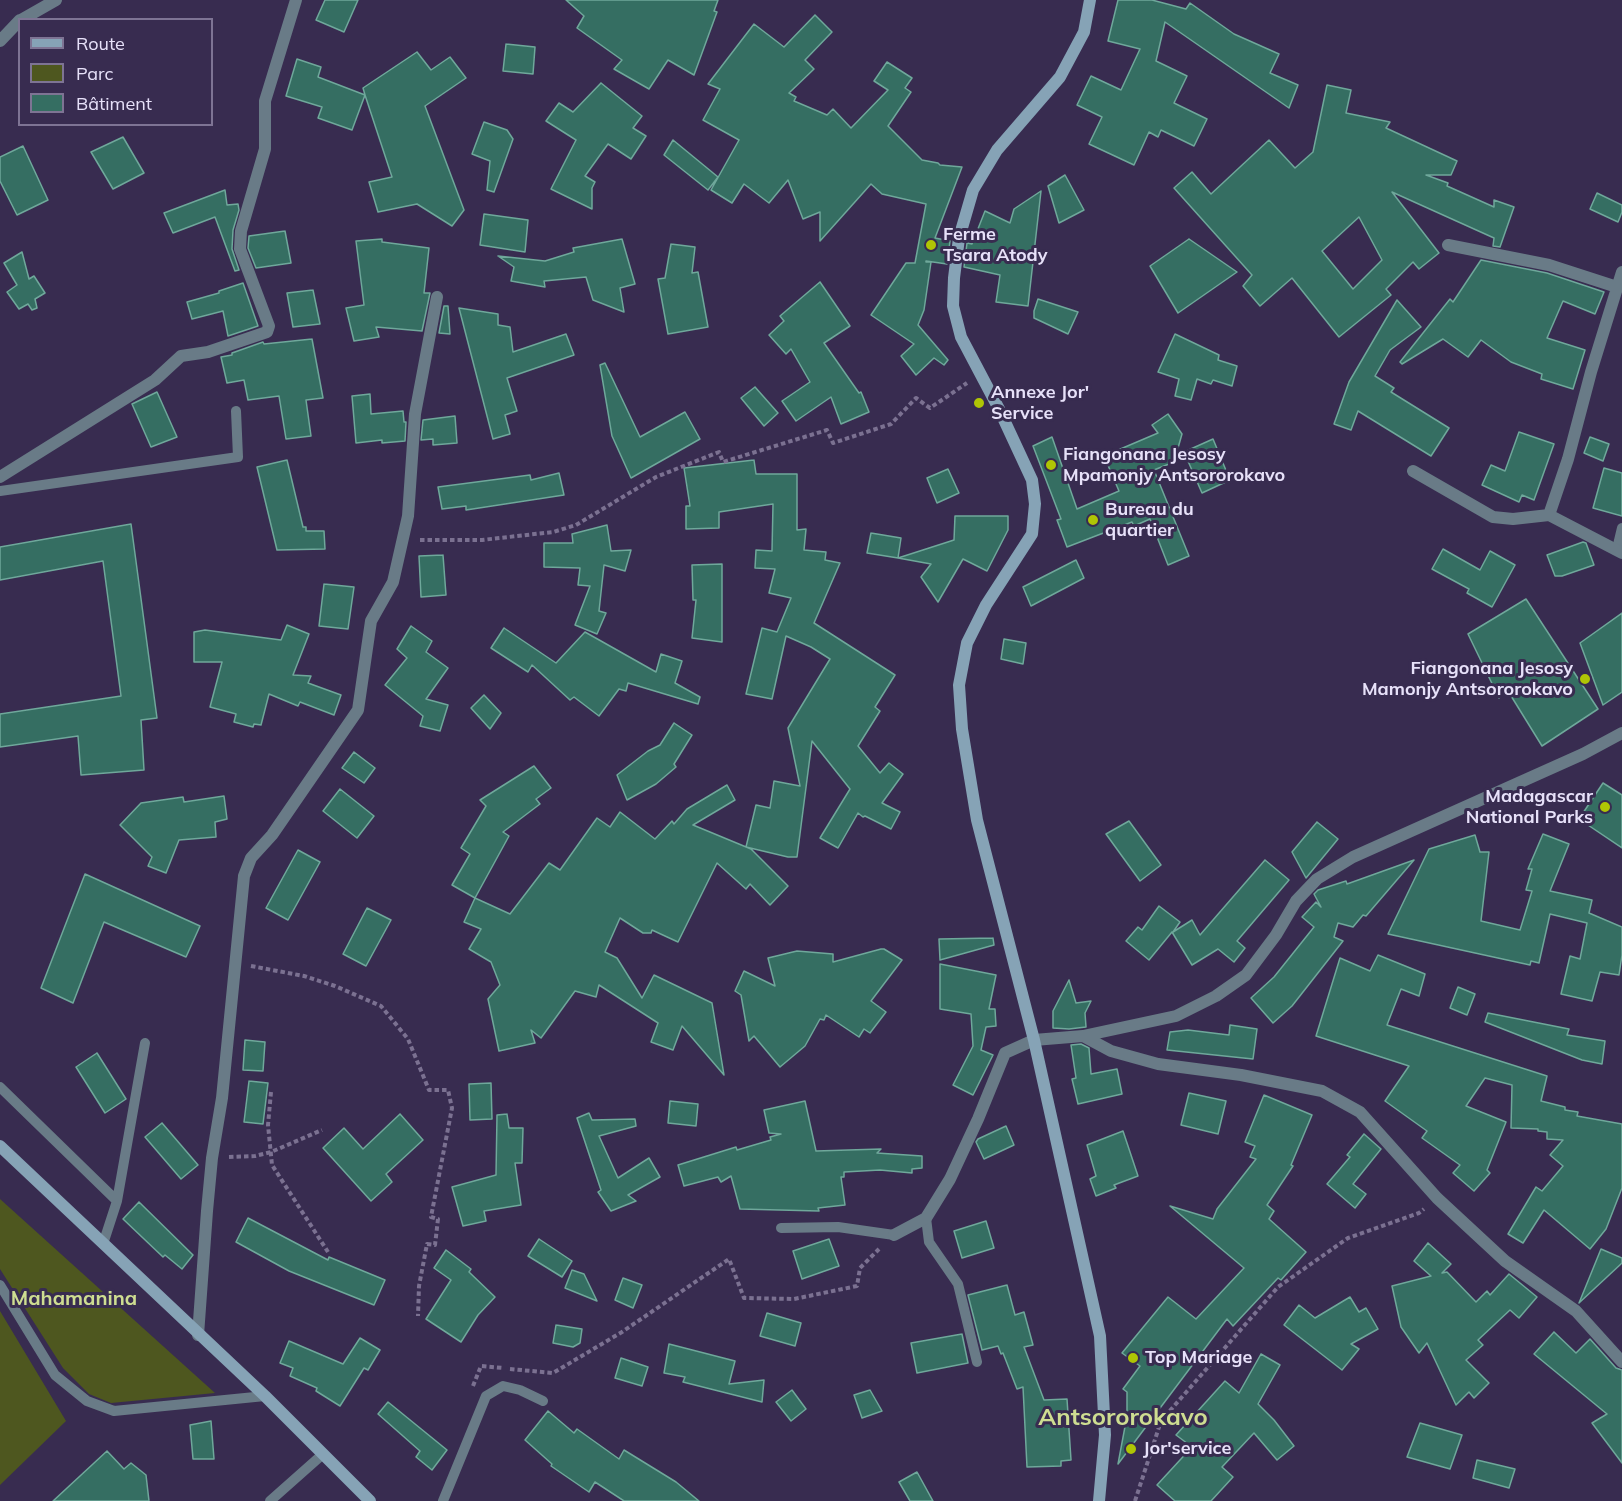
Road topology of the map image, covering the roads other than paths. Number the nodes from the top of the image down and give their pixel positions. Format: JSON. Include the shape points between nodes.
{"nodes":[{"id":1,"x":56,"y":0,"type":"edge"},
{"id":2,"x":296,"y":0,"type":"edge"},
{"id":3,"x":1090,"y":0,"type":"edge"},
{"id":4,"x":24,"y":18,"type":"edge"},
{"id":5,"x":18,"y":22,"type":"edge"},
{"id":6,"x":0,"y":41,"type":"edge"},
{"id":7,"x":1449,"y":245,"type":"dead end"},
{"id":8,"x":1622,"y":272,"type":"edge"},
{"id":9,"x":1617,"y":287,"type":"junction"},
{"id":10,"x":437,"y":297,"type":"dead end"},
{"id":11,"x":236,"y":411,"type":"dead end"},
{"id":12,"x":1413,"y":471,"type":"dead end"},
{"id":13,"x":0,"y":477,"type":"edge"},
{"id":14,"x":0,"y":491,"type":"edge"},
{"id":15,"x":1549,"y":515,"type":"junction"},
{"id":16,"x":1622,"y":528,"type":"edge"},
{"id":17,"x":1619,"y":551,"type":"edge"},
{"id":18,"x":1622,"y":733,"type":"edge"},
{"id":19,"x":1083,"y":1036,"type":"junction"},
{"id":20,"x":1034,"y":1040,"type":"junction"},
{"id":21,"x":145,"y":1043,"type":"dead end"},
{"id":22,"x":0,"y":1088,"type":"edge"},
{"id":23,"x":0,"y":1146,"type":"edge"},
{"id":24,"x":117,"y":1201,"type":"junction"},
{"id":25,"x":926,"y":1218,"type":"junction"},
{"id":26,"x":781,"y":1228,"type":"dead end"},
{"id":27,"x":894,"y":1235,"type":"joint"},
{"id":28,"x":103,"y":1244,"type":"junction"},
{"id":29,"x":0,"y":1285,"type":"edge"},
{"id":30,"x":198,"y":1335,"type":"junction"},
{"id":31,"x":976,"y":1362,"type":"dead end"},
{"id":32,"x":1622,"y":1362,"type":"edge"},
{"id":33,"x":265,"y":1396,"type":"junction"},
{"id":34,"x":543,"y":1401,"type":"dead end"},
{"id":35,"x":323,"y":1454,"type":"junction"},
{"id":36,"x":270,"y":1501,"type":"edge"},
{"id":37,"x":370,"y":1501,"type":"edge"},
{"id":38,"x":443,"y":1501,"type":"edge"},
{"id":39,"x":1099,"y":1501,"type":"edge"}],
"edges":[{"from":1,"to":4,"type":"street"},
{"from":2,"to":13,"type":"street","via":[[265,101],[265,148],[241,231],[240,249],[269,326],[267,333],[208,352],[181,356],[155,380]]},
{"from":3,"to":20,"type":"street","via":[[1084,32],[1060,77],[997,150],[973,190],[959,238],[954,278],[953,306],[961,338],[1032,480],[1035,504],[1032,534],[986,604],[967,643],[959,685],[977,820]]},
{"from":5,"to":6,"type":"street"},
{"from":7,"to":9,"type":"street","via":[[1549,265]]},
{"from":8,"to":9,"type":"street"},
{"from":9,"to":15,"type":"street"},
{"from":10,"to":30,"type":"street","via":[[415,414],[408,516],[393,582],[371,621],[358,710],[272,835],[251,858],[244,876]]},
{"from":11,"to":14,"type":"lane","via":[[238,456]]},
{"from":12,"to":15,"type":"street","via":[[1493,517]]},
{"from":15,"to":17,"type":"street"},
{"from":16,"to":17,"type":"lane"},
{"from":18,"to":19,"type":"street","via":[[1353,857],[1317,879],[1296,902],[1246,975],[1216,996],[1176,1016]]},
{"from":19,"to":20,"type":"street"},
{"from":19,"to":32,"type":"street","via":[[1111,1051],[1158,1064],[1322,1091],[1360,1112],[1437,1198],[1505,1261],[1576,1311]]},
{"from":20,"to":25,"type":"street","via":[[1005,1053],[950,1179]]},
{"from":20,"to":39,"type":"street","via":[[1100,1336],[1104,1435]]},
{"from":21,"to":24,"type":"lane"},
{"from":22,"to":24,"type":"lane"},
{"from":23,"to":28,"type":"street"},
{"from":24,"to":28,"type":"lane"},
{"from":25,"to":27,"type":"street"},
{"from":25,"to":31,"type":"lane","via":[[929,1242],[958,1284]]},
{"from":26,"to":27,"type":"lane","via":[[838,1227]]},
{"from":28,"to":30,"type":"street"},
{"from":29,"to":33,"type":"lane","via":[[56,1375],[87,1401],[114,1411]]},
{"from":30,"to":33,"type":"street"},
{"from":33,"to":35,"type":"street"},
{"from":34,"to":38,"type":"lane","via":[[503,1386],[486,1396]]},
{"from":35,"to":36,"type":"lane"},
{"from":35,"to":37,"type":"street"}]}
